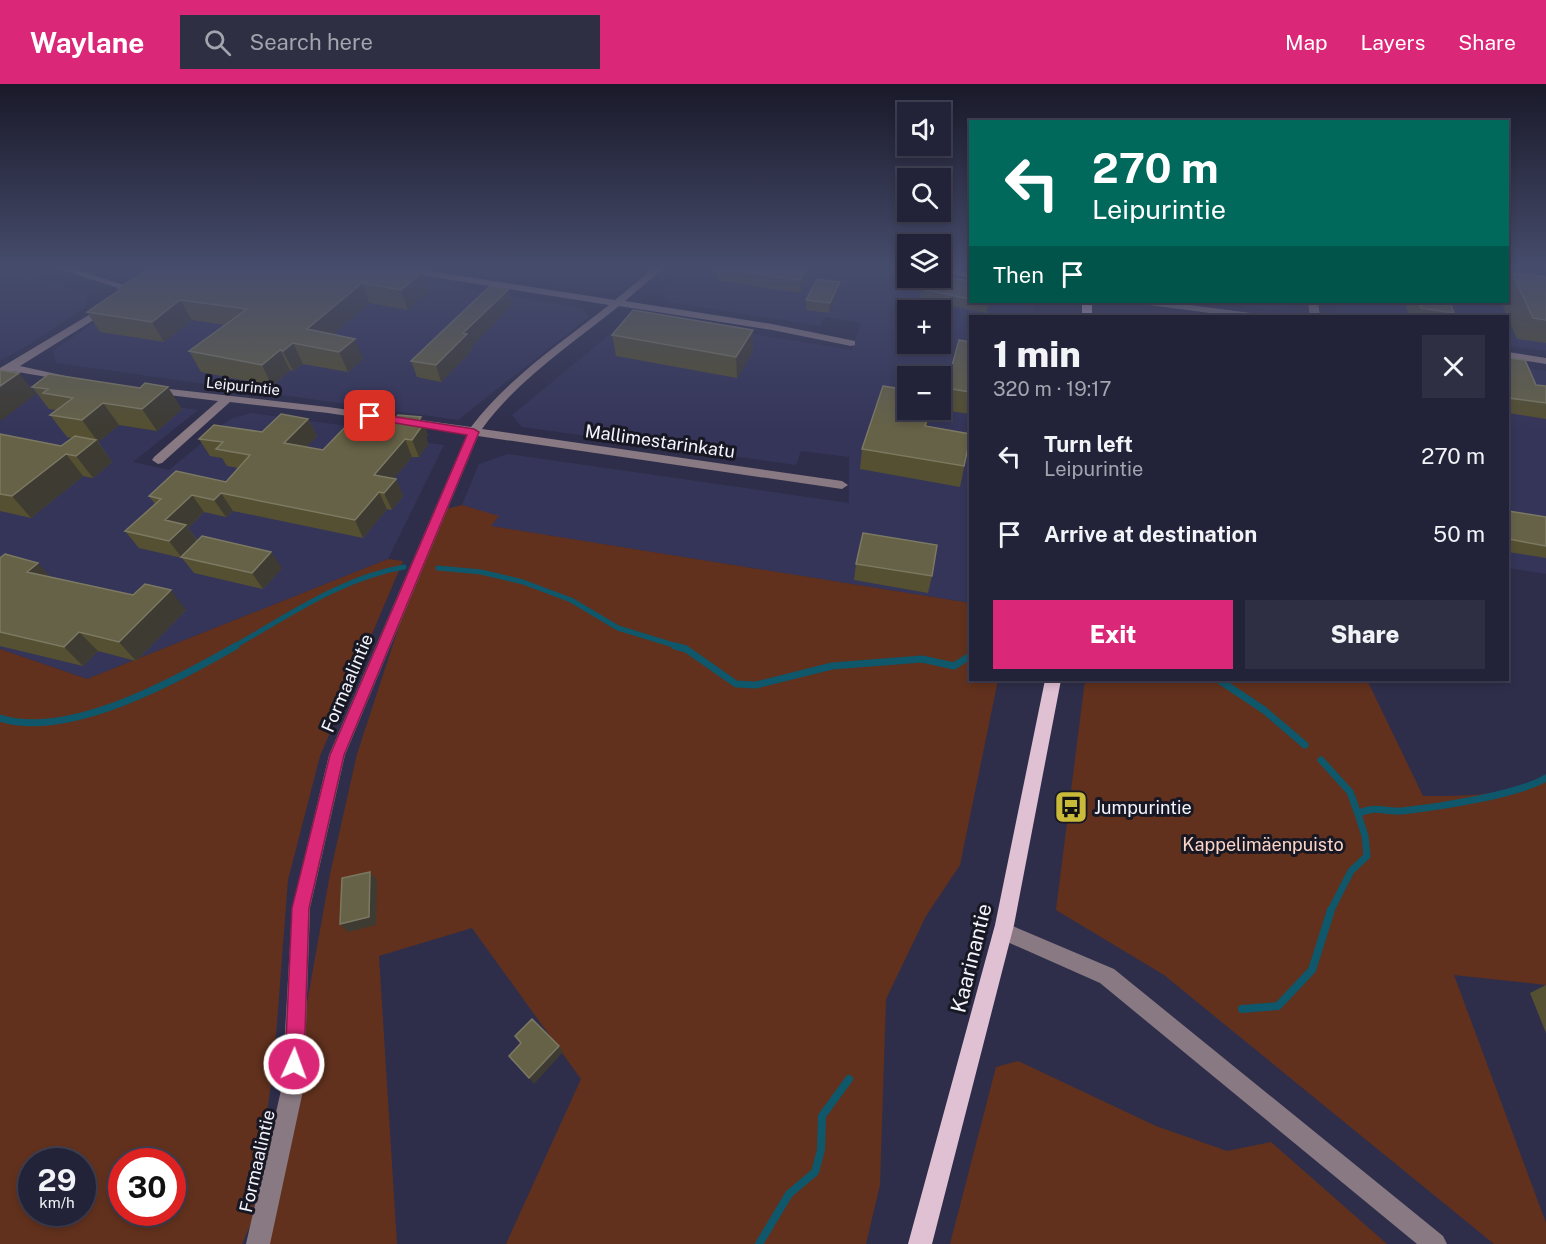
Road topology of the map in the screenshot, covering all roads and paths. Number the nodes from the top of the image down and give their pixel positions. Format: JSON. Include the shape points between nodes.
{"nodes":[{"id":1,"x":87,"y":321,"type":"edge"},
{"id":2,"x":596,"y":321,"type":"edge"},
{"id":3,"x":732,"y":321,"type":"edge"},
{"id":4,"x":851,"y":343,"type":"dead end"},
{"id":5,"x":1509,"y":355,"type":"edge"},
{"id":6,"x":1546,"y":361,"type":"edge"},
{"id":7,"x":5,"y":370,"type":"edge"},
{"id":8,"x":81,"y":381,"type":"edge"},
{"id":9,"x":137,"y":388,"type":"edge"},
{"id":10,"x":227,"y":399,"type":"junction"},
{"id":11,"x":474,"y":432,"type":"junction"},
{"id":12,"x":158,"y":460,"type":"dead end"},
{"id":13,"x":842,"y":484,"type":"dead end"},
{"id":14,"x":1053,"y":681,"type":"edge"},
{"id":15,"x":1003,"y":932,"type":"junction"},
{"id":16,"x":258,"y":1244,"type":"edge"},
{"id":17,"x":920,"y":1244,"type":"edge"},
{"id":18,"x":1435,"y":1244,"type":"edge"}],
"edges":[{"from":1,"to":7,"type":"street"},
{"from":2,"to":11,"type":"street","name":"Formaalintie","via":[[511,389]]},
{"from":3,"to":4,"type":"street"},
{"from":5,"to":6,"type":"street"},
{"from":7,"to":8,"type":"street"},
{"from":9,"to":10,"type":"street","name":"Leipurintie"},
{"from":10,"to":11,"type":"street","name":"Leipurintie"},
{"from":10,"to":12,"type":"street"},
{"from":11,"to":13,"type":"street","name":"Mallimestarinkatu"},
{"from":11,"to":16,"type":"street","name":"Formaalintie","via":[[337,755],[301,908],[293,1086]]},
{"from":14,"to":15,"type":"main road","name":"Kaarinantie"},
{"from":15,"to":17,"type":"main road","name":"Kaarinantie"},
{"from":15,"to":18,"type":"street","via":[[1107,976]]}]}
